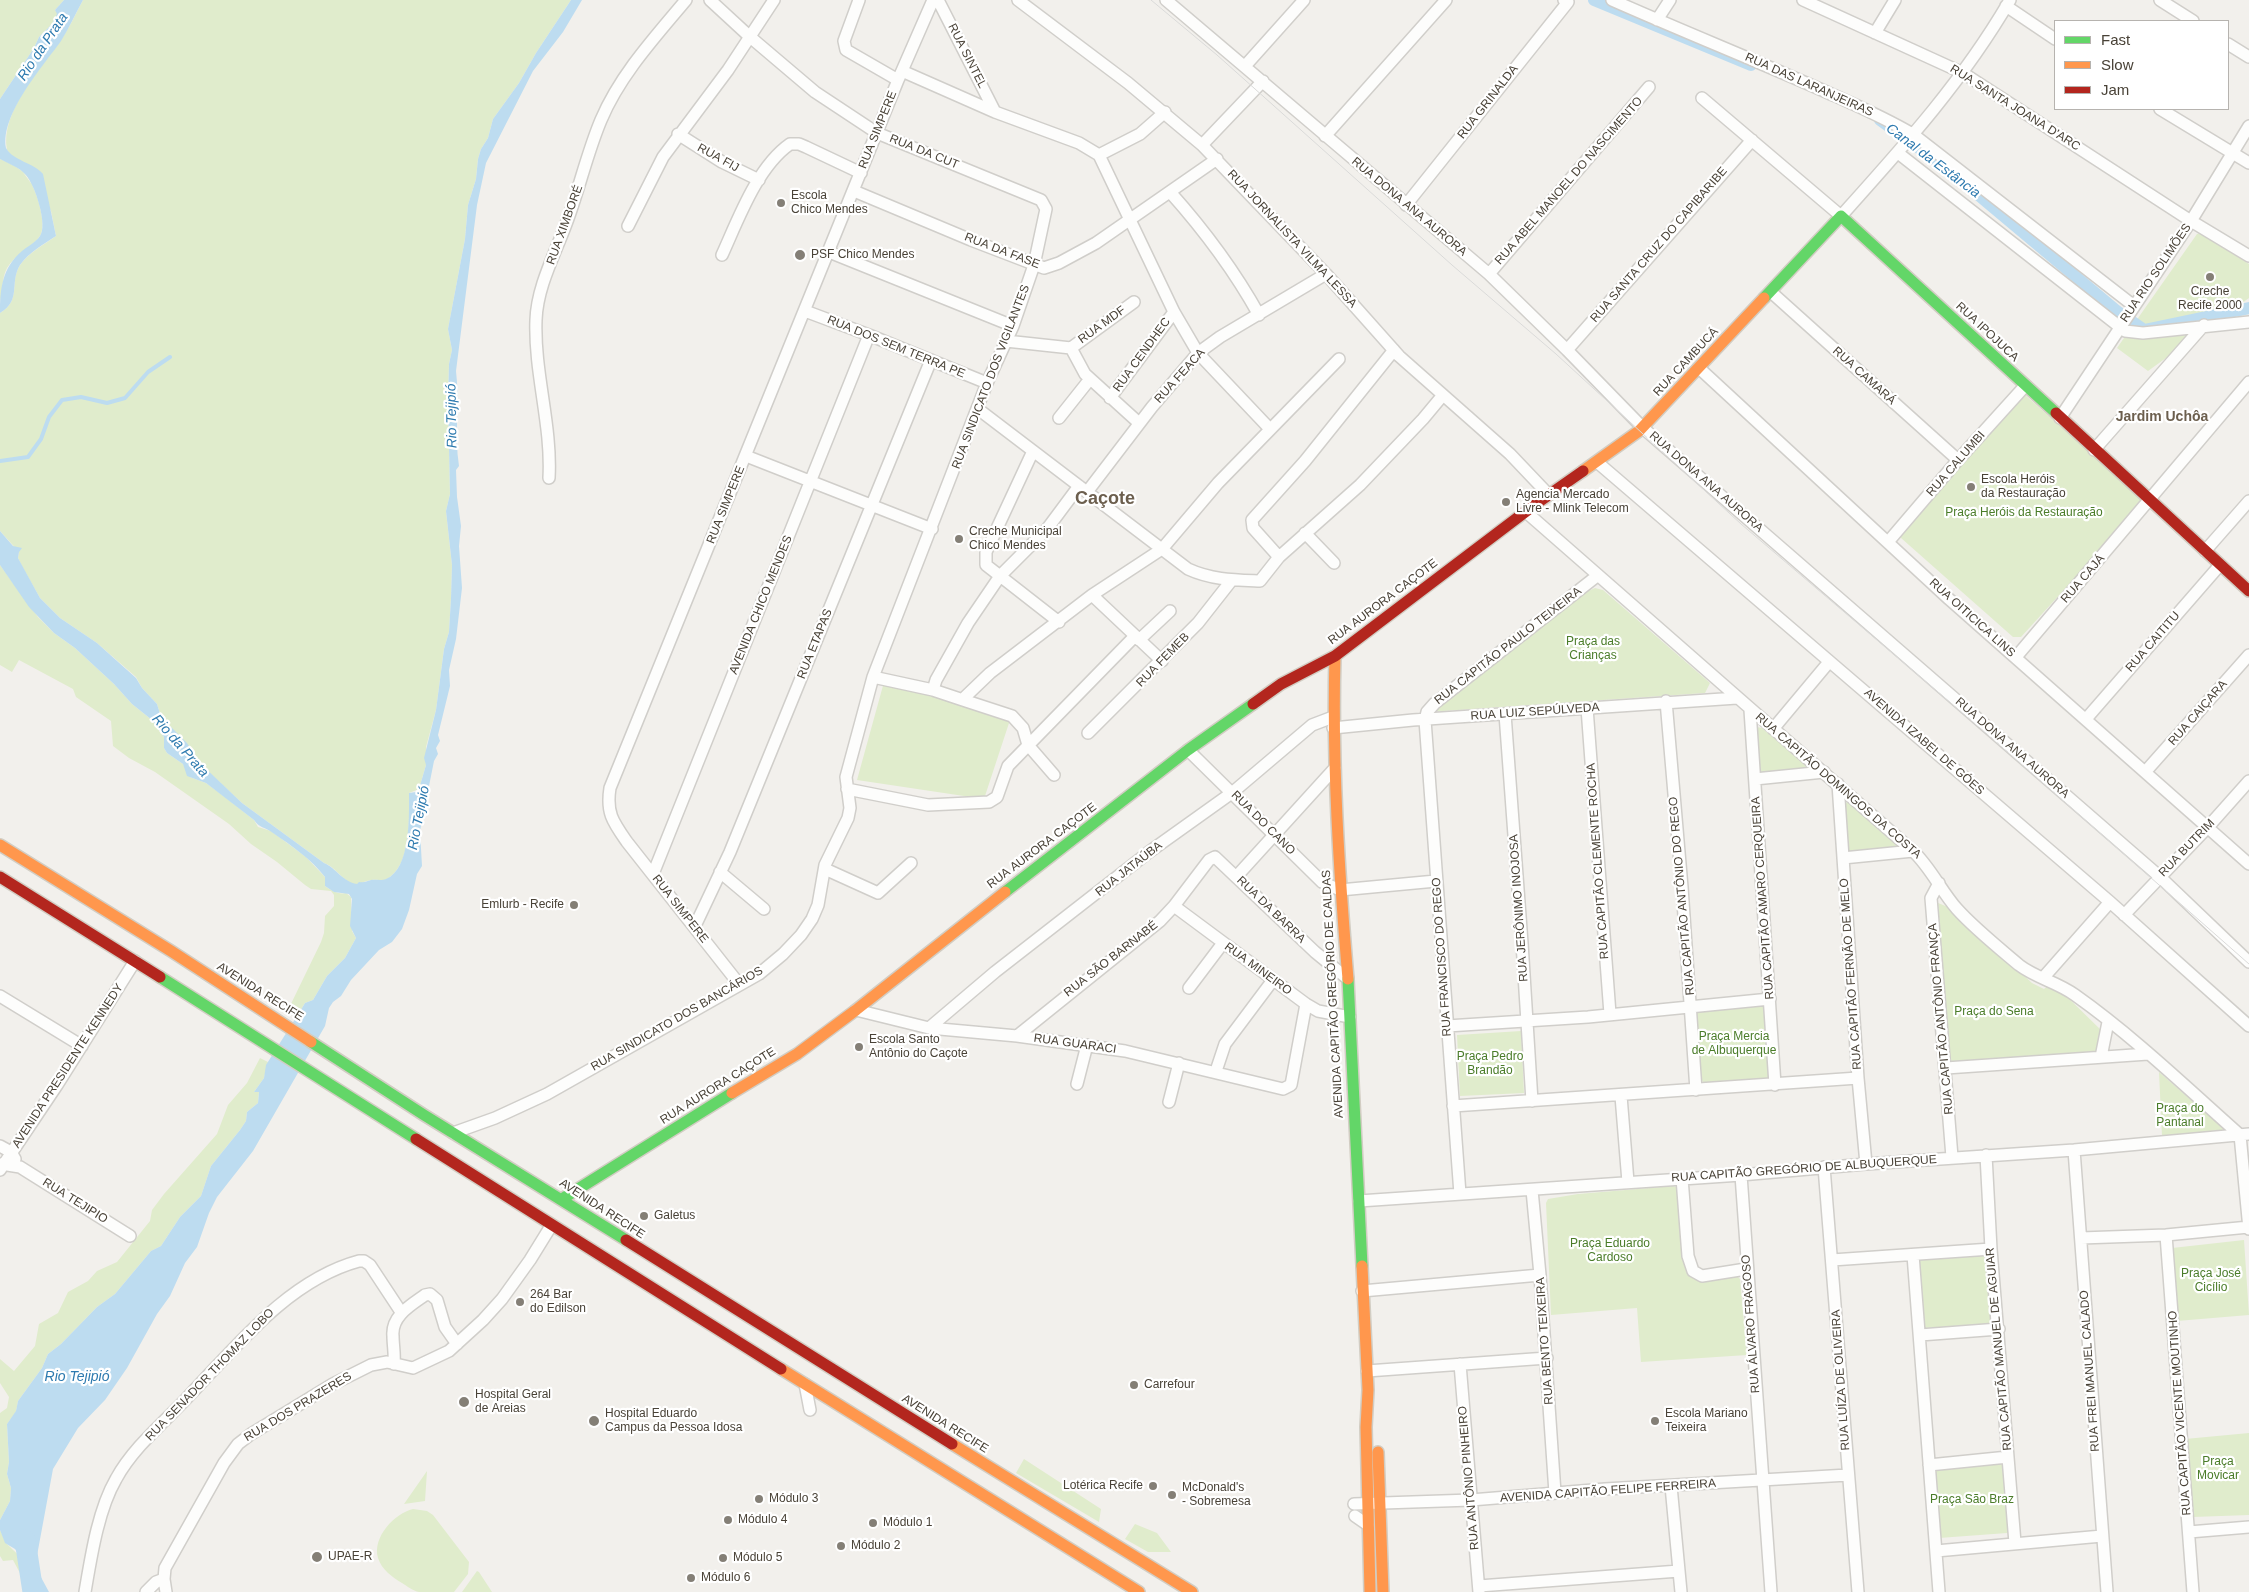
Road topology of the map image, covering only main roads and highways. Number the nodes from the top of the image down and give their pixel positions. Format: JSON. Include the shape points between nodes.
{"nodes":[{"id":1,"x":1841,"y":216,"type":"joint"},
{"id":2,"x":1529,"y":509,"type":"joint"},
{"id":3,"x":2249,"y":590,"type":"edge"},
{"id":4,"x":1335,"y":656,"type":"junction"},
{"id":5,"x":0,"y":845,"type":"edge"},
{"id":6,"x":0,"y":877,"type":"edge"},
{"id":7,"x":562,"y":1199,"type":"junction"},
{"id":8,"x":1374,"y":1504,"type":"junction"},
{"id":9,"x":1139,"y":1592,"type":"edge"},
{"id":10,"x":1192,"y":1592,"type":"edge"},
{"id":11,"x":1370,"y":1592,"type":"edge"},
{"id":12,"x":1383,"y":1592,"type":"edge"}],
"edges":[{"from":1,"to":2,"type":"main road","name":"RUA CAMBUCÁ","via":[[1643,428]]},
{"from":1,"to":3,"type":"main road","name":"RUA IPOJUCA"},
{"from":2,"to":4,"type":"main road","name":"RUA AURORA CAÇOTE"},
{"from":4,"to":7,"type":"main road","name":"RUA AURORA CAÇOTE","via":[[1281,684],[1188,750],[856,1010],[789,1058]]},
{"from":4,"to":8,"type":"main road","name":"AVENIDA CAPITÃO GREGÓRIO DE CALDAS","via":[[1334,768],[1368,1390],[1375,1415]]},
{"from":5,"to":7,"type":"main road","name":"AVENIDA RECIFE"},
{"from":6,"to":9,"type":"main road","via":[[551,1226]]},
{"from":7,"to":10,"type":"main road","name":"AVENIDA RECIFE","via":[[834,1372]]},
{"from":8,"to":11,"type":"main road","name":"AVENIDA CAPITÃO GREGÓRIO DE CALDAS","via":[[1368,1525]]},
{"from":8,"to":12,"type":"main road","name":"AVENIDA CAPITÃO GREGÓRIO DE CALDAS"}]}
